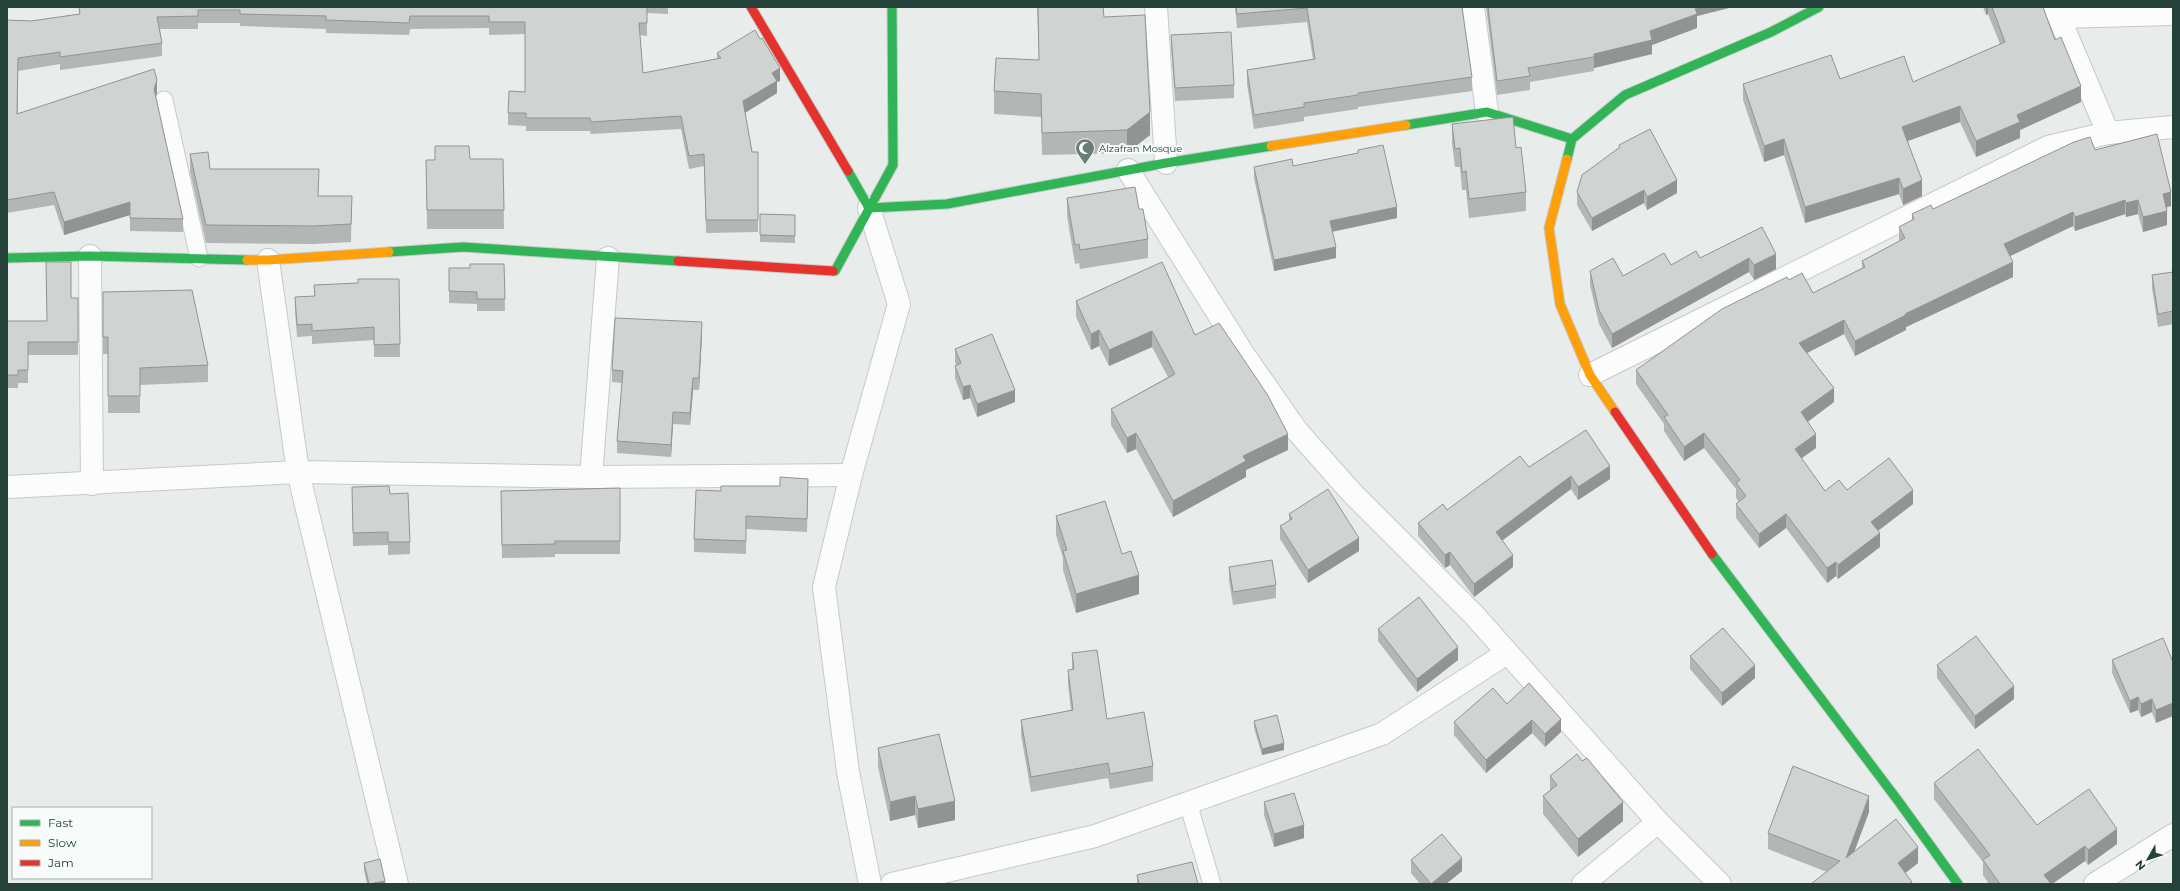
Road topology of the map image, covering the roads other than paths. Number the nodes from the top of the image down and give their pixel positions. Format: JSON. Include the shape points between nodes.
{"nodes":[{"id":1,"x":751,"y":7,"type":"edge"},
{"id":2,"x":892,"y":7,"type":"edge"},
{"id":3,"x":1156,"y":7,"type":"edge"},
{"id":4,"x":1472,"y":7,"type":"edge"},
{"id":5,"x":1819,"y":7,"type":"edge"},
{"id":6,"x":2057,"y":12,"type":"edge"},
{"id":7,"x":2173,"y":14,"type":"edge"},
{"id":8,"x":164,"y":100,"type":"dead end"},
{"id":9,"x":1487,"y":112,"type":"junction"},
{"id":10,"x":2173,"y":127,"type":"edge"},
{"id":11,"x":2108,"y":134,"type":"junction"},
{"id":12,"x":1572,"y":139,"type":"junction"},
{"id":13,"x":1166,"y":163,"type":"junction"},
{"id":14,"x":1128,"y":170,"type":"junction"},
{"id":15,"x":869,"y":208,"type":"junction"},
{"id":16,"x":90,"y":256,"type":"junction"},
{"id":17,"x":7,"y":258,"type":"edge"},
{"id":18,"x":199,"y":258,"type":"junction"},
{"id":19,"x":608,"y":258,"type":"junction"},
{"id":20,"x":268,"y":260,"type":"junction"},
{"id":21,"x":1590,"y":375,"type":"junction"},
{"id":22,"x":298,"y":472,"type":"junction"},
{"id":23,"x":851,"y":475,"type":"junction"},
{"id":24,"x":590,"y":477,"type":"junction"},
{"id":25,"x":92,"y":484,"type":"junction"},
{"id":26,"x":7,"y":487,"type":"edge"},
{"id":27,"x":1507,"y":653,"type":"junction"},
{"id":28,"x":1188,"y":803,"type":"junction"},
{"id":29,"x":1658,"y":822,"type":"junction"},
{"id":30,"x":2173,"y":835,"type":"edge"},
{"id":31,"x":397,"y":884,"type":"edge"},
{"id":32,"x":870,"y":884,"type":"edge"},
{"id":33,"x":892,"y":884,"type":"edge"},
{"id":34,"x":1212,"y":884,"type":"edge"},
{"id":35,"x":1583,"y":884,"type":"edge"},
{"id":36,"x":1720,"y":884,"type":"edge"},
{"id":37,"x":1958,"y":884,"type":"edge"},
{"id":38,"x":2095,"y":884,"type":"edge"}],
"edges":[{"from":1,"to":15,"type":"street"},
{"from":2,"to":15,"type":"street","via":[[892,165]]},
{"from":3,"to":13,"type":"street"},
{"from":4,"to":9,"type":"street"},
{"from":5,"to":12,"type":"street","via":[[1771,32],[1626,95]]},
{"from":6,"to":7,"type":"street"},
{"from":6,"to":11,"type":"street"},
{"from":8,"to":18,"type":"lane"},
{"from":9,"to":12,"type":"street"},
{"from":9,"to":13,"type":"street"},
{"from":10,"to":11,"type":"street"},
{"from":11,"to":21,"type":"street","via":[[2048,147]]},
{"from":12,"to":21,"type":"street","via":[[1549,228],[1560,304]]},
{"from":13,"to":14,"type":"street"},
{"from":14,"to":15,"type":"street","via":[[947,204]]},
{"from":14,"to":27,"type":"street","via":[[1244,355],[1297,431],[1352,493],[1474,615]]},
{"from":15,"to":19,"type":"street","via":[[836,271]]},
{"from":15,"to":23,"type":"street","via":[[898,304]]},
{"from":16,"to":17,"type":"street"},
{"from":16,"to":18,"type":"street"},
{"from":16,"to":25,"type":"street"},
{"from":18,"to":20,"type":"street"},
{"from":19,"to":20,"type":"street","via":[[463,247]]},
{"from":19,"to":24,"type":"street"},
{"from":20,"to":22,"type":"street"},
{"from":21,"to":37,"type":"street","via":[[1706,547]]},
{"from":22,"to":24,"type":"street"},
{"from":22,"to":25,"type":"street"},
{"from":22,"to":31,"type":"street"},
{"from":23,"to":24,"type":"street"},
{"from":23,"to":32,"type":"street","via":[[824,587],[848,772]]},
{"from":25,"to":26,"type":"street"},
{"from":27,"to":28,"type":"street","via":[[1382,734]]},
{"from":27,"to":29,"type":"street"},
{"from":28,"to":33,"type":"street","via":[[1095,836]]},
{"from":28,"to":34,"type":"lane"},
{"from":29,"to":35,"type":"street"},
{"from":29,"to":36,"type":"street"},
{"from":30,"to":38,"type":"street"}]}
